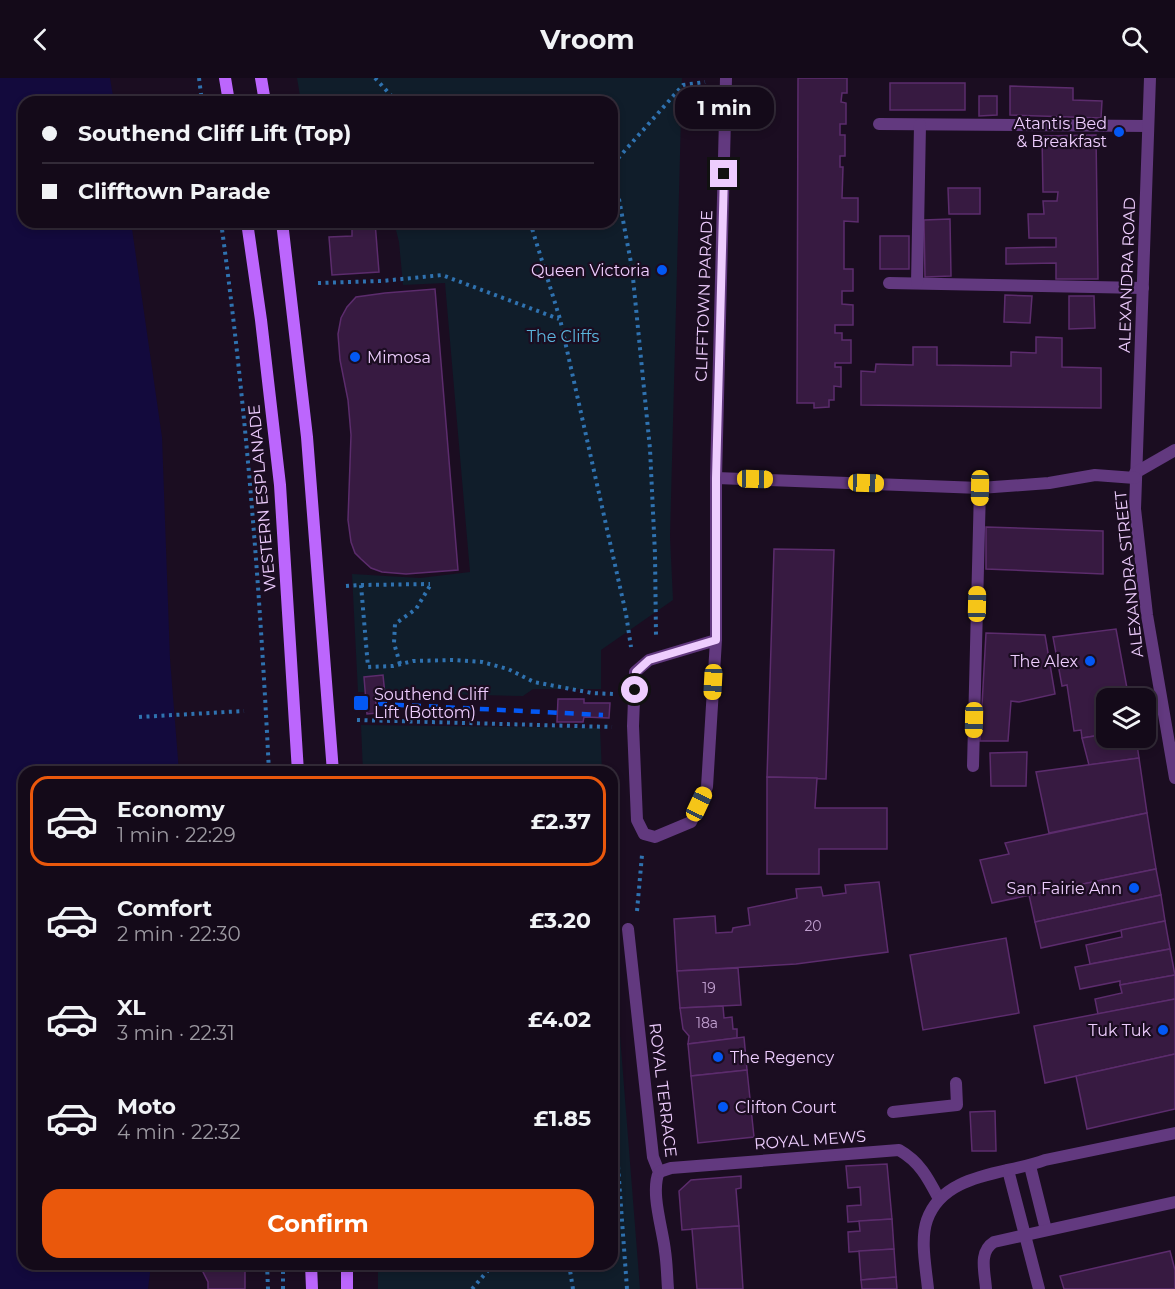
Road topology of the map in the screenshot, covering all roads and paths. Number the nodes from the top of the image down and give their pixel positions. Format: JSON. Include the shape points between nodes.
{"nodes":[{"id":1,"x":199,"y":78,"type":"edge"},
{"id":2,"x":225,"y":78,"type":"edge"},
{"id":3,"x":261,"y":78,"type":"edge"},
{"id":4,"x":375,"y":78,"type":"edge"},
{"id":5,"x":1150,"y":78,"type":"edge"},
{"id":6,"x":726,"y":79,"type":"edge"},
{"id":7,"x":201,"y":96,"type":"edge"},
{"id":8,"x":228,"y":96,"type":"edge"},
{"id":9,"x":264,"y":96,"type":"edge"},
{"id":10,"x":392,"y":96,"type":"edge"},
{"id":11,"x":879,"y":124,"type":"dead end"},
{"id":12,"x":920,"y":124,"type":"junction"},
{"id":13,"x":1148,"y":126,"type":"junction"},
{"id":14,"x":618,"y":156,"type":"edge"},
{"id":15,"x":618,"y":194,"type":"edge"},
{"id":16,"x":221,"y":228,"type":"edge"},
{"id":17,"x":248,"y":228,"type":"edge"},
{"id":18,"x":283,"y":228,"type":"edge"},
{"id":19,"x":532,"y":228,"type":"edge"},
{"id":20,"x":318,"y":283,"type":"dead end"},
{"id":21,"x":889,"y":283,"type":"dead end"},
{"id":22,"x":917,"y":283,"type":"junction"},
{"id":23,"x":1143,"y":288,"type":"junction"},
{"id":24,"x":560,"y":319,"type":"junction"},
{"id":25,"x":1175,"y":450,"type":"edge"},
{"id":26,"x":1135,"y":475,"type":"junction"},
{"id":27,"x":716,"y":478,"type":"junction"},
{"id":28,"x":980,"y":488,"type":"junction"},
{"id":29,"x":361,"y":585,"type":"junction"},
{"id":30,"x":346,"y":586,"type":"dead end"},
{"id":31,"x":716,"y":640,"type":"junction"},
{"id":32,"x":656,"y":659,"type":"junction"},
{"id":33,"x":400,"y":664,"type":"junction"},
{"id":34,"x":636,"y":672,"type":"junction"},
{"id":35,"x":617,"y":695,"type":"dead end"},
{"id":36,"x":244,"y":711,"type":"dead end"},
{"id":37,"x":139,"y":717,"type":"dead end"},
{"id":38,"x":357,"y":720,"type":"dead end"},
{"id":39,"x":610,"y":727,"type":"dead end"},
{"id":40,"x":269,"y":766,"type":"edge"},
{"id":41,"x":298,"y":766,"type":"edge"},
{"id":42,"x":333,"y":766,"type":"edge"},
{"id":43,"x":973,"y":766,"type":"dead end"},
{"id":44,"x":1175,"y":778,"type":"edge"},
{"id":45,"x":644,"y":834,"type":"junction"},
{"id":46,"x":628,"y":929,"type":"joint"},
{"id":47,"x":956,"y":1083,"type":"dead end"},
{"id":48,"x":893,"y":1112,"type":"dead end"},
{"id":49,"x":1175,"y":1133,"type":"edge"},
{"id":50,"x":618,"y":1166,"type":"edge"},
{"id":51,"x":1030,"y":1166,"type":"junction"},
{"id":52,"x":1008,"y":1170,"type":"junction"},
{"id":53,"x":659,"y":1172,"type":"junction"},
{"id":54,"x":939,"y":1199,"type":"junction"},
{"id":55,"x":1175,"y":1202,"type":"edge"},
{"id":56,"x":1046,"y":1230,"type":"junction"},
{"id":57,"x":1024,"y":1235,"type":"junction"},
{"id":58,"x":267,"y":1270,"type":"edge"},
{"id":59,"x":283,"y":1270,"type":"edge"},
{"id":60,"x":311,"y":1270,"type":"edge"},
{"id":61,"x":347,"y":1270,"type":"edge"},
{"id":62,"x":488,"y":1270,"type":"edge"},
{"id":63,"x":570,"y":1270,"type":"edge"},
{"id":64,"x":268,"y":1289,"type":"edge"},
{"id":65,"x":283,"y":1289,"type":"edge"},
{"id":66,"x":312,"y":1289,"type":"edge"},
{"id":67,"x":347,"y":1289,"type":"edge"},
{"id":68,"x":472,"y":1289,"type":"edge"},
{"id":69,"x":573,"y":1289,"type":"edge"},
{"id":70,"x":627,"y":1289,"type":"edge"},
{"id":71,"x":668,"y":1289,"type":"edge"},
{"id":72,"x":928,"y":1289,"type":"edge"},
{"id":73,"x":986,"y":1289,"type":"edge"},
{"id":74,"x":1039,"y":1289,"type":"edge"}],
"edges":[{"from":1,"to":7,"type":"path"},
{"from":2,"to":8,"type":"street"},
{"from":3,"to":9,"type":"street"},
{"from":4,"to":10,"type":"path"},
{"from":5,"to":13,"type":"street","name":"ALEXANDRA ROAD"},
{"from":6,"to":14,"type":"path","via":[[683,85]]},
{"from":6,"to":27,"type":"street","name":"CLIFFTOWN PARADE"},
{"from":11,"to":12,"type":"street"},
{"from":12,"to":13,"type":"street"},
{"from":12,"to":22,"type":"street"},
{"from":13,"to":23,"type":"street","name":"ALEXANDRA ROAD"},
{"from":15,"to":32,"type":"path","via":[[632,268],[650,449]]},
{"from":16,"to":40,"type":"path","via":[[241,384]]},
{"from":17,"to":41,"type":"street","name":"WESTERN ESPLANADE","via":[[280,485]]},
{"from":18,"to":42,"type":"street","via":[[308,437]]},
{"from":19,"to":24,"type":"path"},
{"from":20,"to":24,"type":"path","via":[[442,275]]},
{"from":21,"to":22,"type":"street"},
{"from":22,"to":23,"type":"street"},
{"from":23,"to":26,"type":"street","name":"ALEXANDRA ROAD"},
{"from":24,"to":34,"type":"path"},
{"from":25,"to":26,"type":"street"},
{"from":26,"to":28,"type":"street"},
{"from":26,"to":44,"type":"street","name":"ALEXANDRA STREET","via":[[1147,615]]},
{"from":27,"to":28,"type":"street"},
{"from":27,"to":31,"type":"street","name":"CLIFFTOWN PARADE"},
{"from":28,"to":43,"type":"street"},
{"from":29,"to":30,"type":"path"},
{"from":29,"to":33,"type":"path","via":[[368,667]]},
{"from":29,"to":33,"type":"path","via":[[431,584],[416,609],[395,624],[394,644]]},
{"from":31,"to":32,"type":"street"},
{"from":31,"to":45,"type":"street","name":"CLIFFTOWN PARADE","via":[[707,787],[691,822],[655,837]]},
{"from":32,"to":34,"type":"street"},
{"from":33,"to":35,"type":"path","via":[[482,662],[534,682]]},
{"from":34,"to":45,"type":"street","via":[[633,726],[637,820]]},
{"from":36,"to":37,"type":"path"},
{"from":38,"to":39,"type":"path"},
{"from":45,"to":46,"type":"path","via":[[636,920]]},
{"from":46,"to":53,"type":"street","name":"ROYAL TERRACE","via":[[653,1157]]},
{"from":47,"to":48,"type":"street","via":[[957,1105]]},
{"from":49,"to":51,"type":"street"},
{"from":50,"to":70,"type":"path"},
{"from":51,"to":52,"type":"street"},
{"from":51,"to":56,"type":"street"},
{"from":52,"to":54,"type":"street","via":[[973,1179]]},
{"from":52,"to":57,"type":"street"},
{"from":53,"to":54,"type":"street","name":"ROYAL MEWS","via":[[671,1167],[899,1150],[924,1170]]},
{"from":53,"to":71,"type":"street","name":"ROYAL TERRACE","via":[[657,1195]]},
{"from":54,"to":72,"type":"street","via":[[926,1221]]},
{"from":55,"to":56,"type":"street"},
{"from":56,"to":57,"type":"street"},
{"from":57,"to":73,"type":"street","via":[[987,1246],[983,1254]]},
{"from":57,"to":74,"type":"street"},
{"from":58,"to":64,"type":"path"},
{"from":59,"to":65,"type":"path"},
{"from":60,"to":66,"type":"street"},
{"from":61,"to":67,"type":"street"},
{"from":62,"to":68,"type":"path"},
{"from":63,"to":69,"type":"path"}]}
